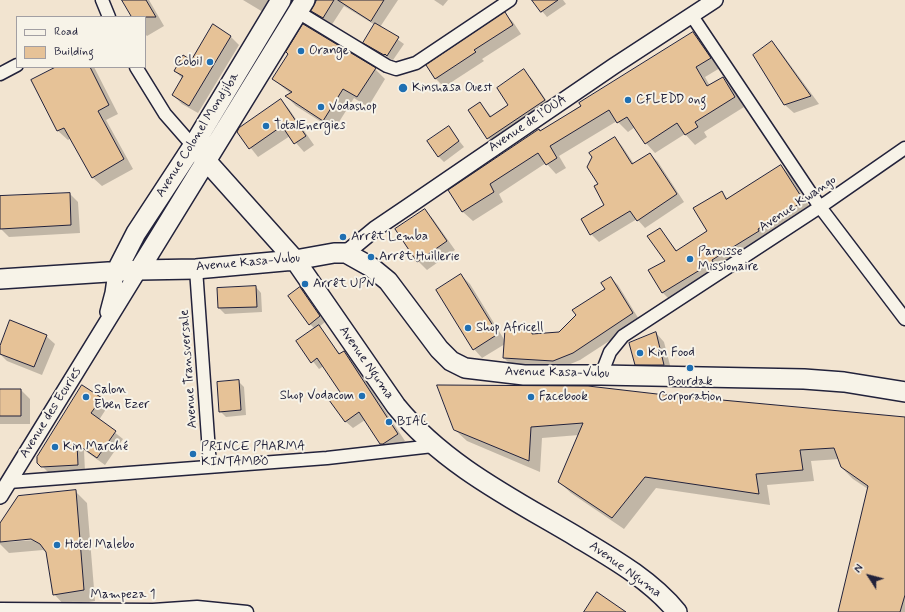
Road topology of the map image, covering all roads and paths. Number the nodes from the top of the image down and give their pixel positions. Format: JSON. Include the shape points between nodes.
{"nodes":[{"id":1,"x":102,"y":0,"type":"edge"},
{"id":2,"x":281,"y":0,"type":"edge"},
{"id":3,"x":510,"y":0,"type":"edge"},
{"id":4,"x":715,"y":0,"type":"edge"},
{"id":5,"x":301,"y":6,"type":"edge"},
{"id":6,"x":109,"y":16,"type":"edge"},
{"id":7,"x":692,"y":16,"type":"junction"},
{"id":8,"x":16,"y":66,"type":"edge"},
{"id":9,"x":137,"y":68,"type":"edge"},
{"id":10,"x":0,"y":74,"type":"edge"},
{"id":11,"x":193,"y":146,"type":"junction"},
{"id":12,"x":905,"y":148,"type":"edge"},
{"id":13,"x":205,"y":160,"type":"junction"},
{"id":14,"x":820,"y":207,"type":"junction"},
{"id":15,"x":346,"y":253,"type":"junction"},
{"id":16,"x":295,"y":260,"type":"junction"},
{"id":17,"x":196,"y":269,"type":"junction"},
{"id":18,"x":139,"y":270,"type":"junction"},
{"id":19,"x":116,"y":272,"type":"junction"},
{"id":20,"x":0,"y":279,"type":"edge"},
{"id":21,"x":905,"y":319,"type":"edge"},
{"id":22,"x":102,"y":330,"type":"junction"},
{"id":23,"x":601,"y":375,"type":"junction"},
{"id":24,"x":905,"y":392,"type":"edge"},
{"id":25,"x":433,"y":446,"type":"junction"},
{"id":26,"x":210,"y":466,"type":"junction"},
{"id":27,"x":9,"y":482,"type":"junction"},
{"id":28,"x":0,"y":496,"type":"edge"},
{"id":29,"x":0,"y":609,"type":"edge"},
{"id":30,"x":246,"y":612,"type":"edge"},
{"id":31,"x":677,"y":612,"type":"edge"}],
"edges":[{"from":1,"to":6,"type":"street"},
{"from":2,"to":11,"type":"main road","name":"Avenue Colonel Mondjiba"},
{"from":3,"to":5,"type":"street","via":[[416,63],[396,68],[387,66]]},
{"from":4,"to":7,"type":"street","name":"Avenue de l’OUA"},
{"from":5,"to":13,"type":"main road","name":"Avenue Colonel Mondjiba"},
{"from":7,"to":14,"type":"street"},
{"from":7,"to":15,"type":"street","name":"Avenue de l’OUA","via":[[454,174],[376,228]]},
{"from":8,"to":10,"type":"street"},
{"from":9,"to":11,"type":"street","via":[[165,114]]},
{"from":11,"to":13,"type":"main road","name":"Avenue Nguma"},
{"from":11,"to":19,"type":"main road","name":"Avenue Colonel Mondjiba","via":[[136,233]]},
{"from":12,"to":14,"type":"street","name":"Avenue Kwango"},
{"from":13,"to":16,"type":"main road","name":"Avenue Nguma"},
{"from":13,"to":18,"type":"main road","name":"Avenue Colonel Mondjiba"},
{"from":14,"to":21,"type":"street"},
{"from":14,"to":23,"type":"street","name":"Avenue Kwango","via":[[623,336],[610,352]]},
{"from":15,"to":16,"type":"main road","name":"Avenue Kasa-Vubu"},
{"from":15,"to":23,"type":"main road","name":"Avenue Kasa-Vubu","via":[[371,267],[388,281],[439,349],[451,361],[465,368],[524,375]]},
{"from":16,"to":17,"type":"main road","name":"Avenue Kasa-Vubu"},
{"from":16,"to":25,"type":"main road","name":"Avenue Nguma","via":[[396,406],[408,422]]},
{"from":17,"to":18,"type":"main road","name":"Avenue Kasa-Vubu"},
{"from":17,"to":26,"type":"street","name":"Avenue Transversale"},
{"from":18,"to":19,"type":"main road","name":"Avenue Kasa-Vubu"},
{"from":18,"to":22,"type":"street","name":"Avenue des Ecuries"},
{"from":19,"to":20,"type":"main road","name":"Avenue Kasa-Vubu"},
{"from":19,"to":22,"type":"street","name":"Avenue des Ecuries","via":[[113,293]]},
{"from":22,"to":27,"type":"street","name":"Avenue des Ecuries"},
{"from":23,"to":24,"type":"main road","name":"Avenue Kasa-Vubu","via":[[804,379],[844,382]]},
{"from":25,"to":26,"type":"street","via":[[327,458]]},
{"from":25,"to":31,"type":"main road","name":"Avenue Nguma","via":[[496,489],[616,561],[654,589]]},
{"from":26,"to":27,"type":"street"},
{"from":27,"to":28,"type":"street","name":"Avenue des Ecuries"},
{"from":29,"to":30,"type":"street","name":"Mampeza 1","via":[[153,610],[197,607]]}]}
